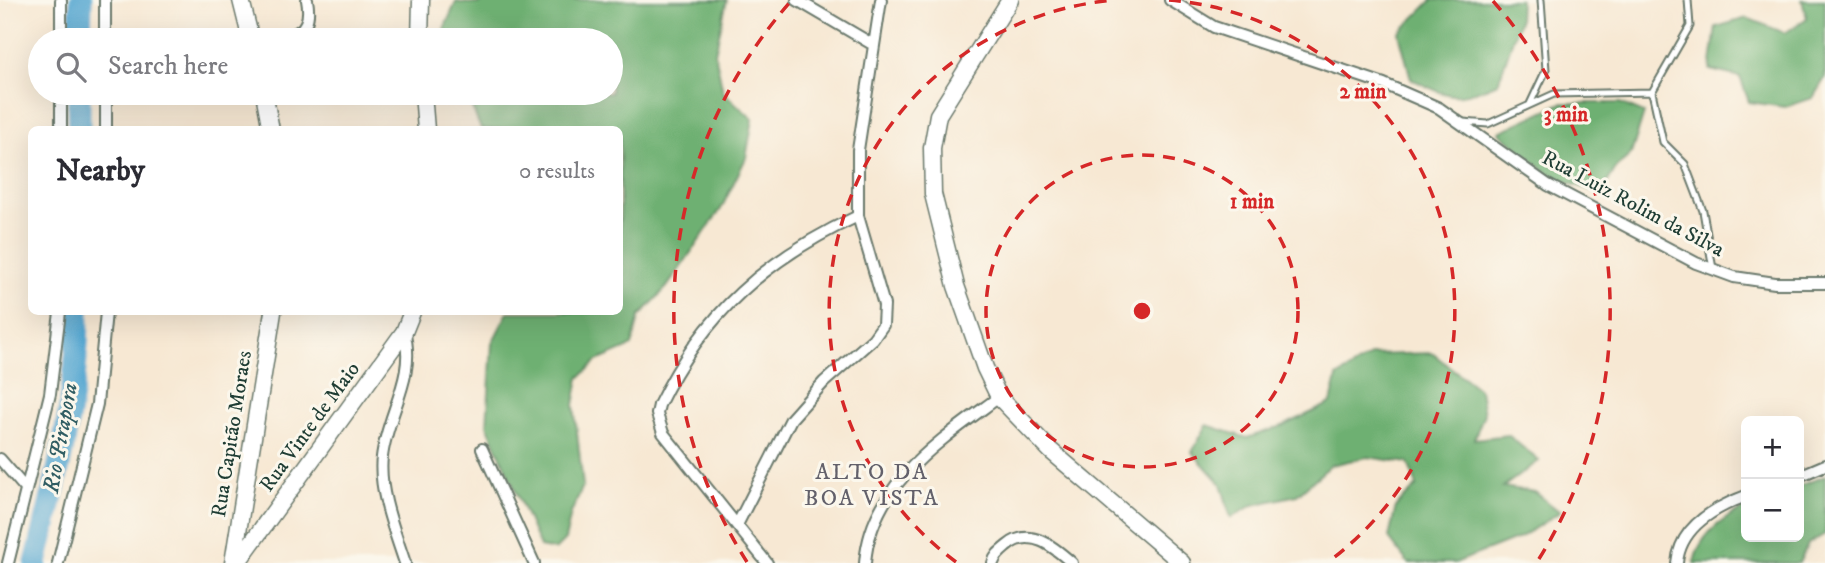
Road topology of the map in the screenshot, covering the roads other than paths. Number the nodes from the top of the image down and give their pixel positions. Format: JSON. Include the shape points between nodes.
{"nodes":[{"id":1,"x":61,"y":0,"type":"edge"},
{"id":2,"x":105,"y":0,"type":"edge"},
{"id":3,"x":241,"y":0,"type":"edge"},
{"id":4,"x":306,"y":0,"type":"edge"},
{"id":5,"x":421,"y":0,"type":"edge"},
{"id":6,"x":797,"y":0,"type":"edge"},
{"id":7,"x":881,"y":0,"type":"edge"},
{"id":8,"x":1010,"y":0,"type":"edge"},
{"id":9,"x":1170,"y":0,"type":"edge"},
{"id":10,"x":1541,"y":0,"type":"edge"},
{"id":11,"x":1688,"y":0,"type":"edge"},
{"id":12,"x":61,"y":28,"type":"edge"},
{"id":13,"x":105,"y":28,"type":"edge"},
{"id":14,"x":248,"y":28,"type":"edge"},
{"id":15,"x":305,"y":28,"type":"edge"},
{"id":16,"x":420,"y":28,"type":"edge"},
{"id":17,"x":872,"y":44,"type":"junction"},
{"id":18,"x":1653,"y":92,"type":"junction"},
{"id":19,"x":1530,"y":104,"type":"junction"},
{"id":20,"x":61,"y":105,"type":"edge"},
{"id":21,"x":106,"y":105,"type":"edge"},
{"id":22,"x":266,"y":105,"type":"edge"},
{"id":23,"x":424,"y":105,"type":"edge"},
{"id":24,"x":1462,"y":122,"type":"junction"},
{"id":25,"x":61,"y":126,"type":"edge"},
{"id":26,"x":106,"y":126,"type":"edge"},
{"id":27,"x":270,"y":126,"type":"edge"},
{"id":28,"x":426,"y":126,"type":"edge"},
{"id":29,"x":858,"y":216,"type":"junction"},
{"id":30,"x":1713,"y":270,"type":"junction"},
{"id":31,"x":1825,"y":283,"type":"edge"},
{"id":32,"x":60,"y":315,"type":"edge"},
{"id":33,"x":106,"y":315,"type":"edge"},
{"id":34,"x":274,"y":315,"type":"edge"},
{"id":35,"x":411,"y":315,"type":"edge"},
{"id":36,"x":404,"y":331,"type":"junction"},
{"id":37,"x":999,"y":397,"type":"junction"},
{"id":38,"x":482,"y":449,"type":"dead end"},
{"id":39,"x":0,"y":459,"type":"edge"},
{"id":40,"x":1825,"y":465,"type":"edge"},
{"id":41,"x":1804,"y":474,"type":"edge"},
{"id":42,"x":25,"y":488,"type":"junction"},
{"id":43,"x":1741,"y":498,"type":"edge"},
{"id":44,"x":737,"y":525,"type":"junction"},
{"id":45,"x":8,"y":563,"type":"edge"},
{"id":46,"x":58,"y":563,"type":"edge"},
{"id":47,"x":235,"y":563,"type":"edge"},
{"id":48,"x":405,"y":563,"type":"edge"},
{"id":49,"x":534,"y":563,"type":"edge"},
{"id":50,"x":767,"y":563,"type":"edge"},
{"id":51,"x":865,"y":563,"type":"edge"},
{"id":52,"x":993,"y":563,"type":"edge"},
{"id":53,"x":1072,"y":563,"type":"edge"},
{"id":54,"x":1182,"y":563,"type":"edge"},
{"id":55,"x":1677,"y":563,"type":"edge"}],
"edges":[{"from":1,"to":12,"type":"street"},
{"from":2,"to":13,"type":"street"},
{"from":3,"to":14,"type":"street"},
{"from":4,"to":15,"type":"street"},
{"from":5,"to":16,"type":"street"},
{"from":6,"to":17,"type":"street"},
{"from":7,"to":17,"type":"street"},
{"from":8,"to":37,"type":"street","via":[[938,115],[932,148],[933,194],[956,286]]},
{"from":9,"to":24,"type":"street","name":"Rua Luiz Rolim da Silva","via":[[1214,27],[1384,84]]},
{"from":10,"to":19,"type":"lane","via":[[1546,70]]},
{"from":11,"to":18,"type":"lane","via":[[1690,26]]},
{"from":17,"to":29,"type":"street","via":[[858,150]]},
{"from":18,"to":19,"type":"lane","via":[[1554,94]]},
{"from":18,"to":30,"type":"lane","via":[[1663,142],[1685,164],[1703,211]]},
{"from":19,"to":24,"type":"lane","via":[[1488,124]]},
{"from":20,"to":25,"type":"street"},
{"from":21,"to":26,"type":"street"},
{"from":22,"to":27,"type":"street"},
{"from":23,"to":28,"type":"street"},
{"from":24,"to":30,"type":"street","name":"Rua Luiz Rolim da Silva","via":[[1548,185]]},
{"from":29,"to":44,"type":"street","via":[[884,305],[883,325],[791,419]]},
{"from":29,"to":44,"type":"street","via":[[805,244],[746,284],[705,329],[659,405],[663,433]]},
{"from":30,"to":31,"type":"street","name":"Rua Luiz Rolim da Silva","via":[[1775,283]]},
{"from":32,"to":42,"type":"street","via":[[50,394]]},
{"from":33,"to":46,"type":"street","via":[[97,404]]},
{"from":34,"to":47,"type":"street","name":"Rua Capitão Moraes"},
{"from":35,"to":36,"type":"street","name":"Rua Vinte de Maio"},
{"from":36,"to":47,"type":"street","name":"Rua Vinte de Maio"},
{"from":36,"to":48,"type":"street","via":[[409,364],[382,459],[387,500]]},
{"from":37,"to":51,"type":"street","via":[[897,480],[878,511]]},
{"from":37,"to":54,"type":"street","via":[[1051,451]]},
{"from":38,"to":49,"type":"street"},
{"from":39,"to":42,"type":"street"},
{"from":40,"to":41,"type":"street"},
{"from":42,"to":45,"type":"street"},
{"from":43,"to":55,"type":"street","via":[[1694,526]]},
{"from":44,"to":50,"type":"street"},
{"from":52,"to":53,"type":"street","via":[[1013,540],[1032,537],[1051,545]]}]}
